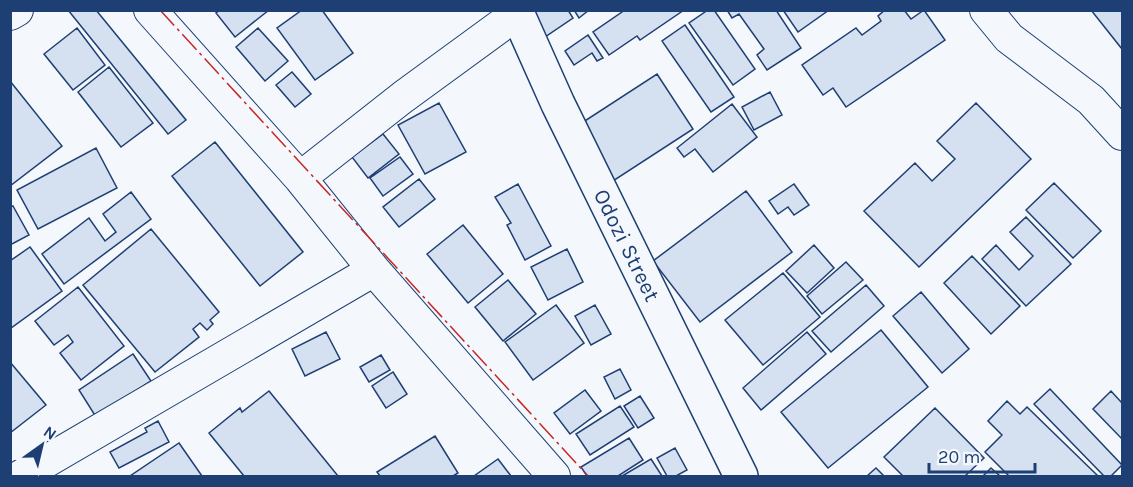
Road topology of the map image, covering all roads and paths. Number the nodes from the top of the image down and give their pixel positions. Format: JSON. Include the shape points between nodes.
{"nodes":[{"id":1,"x":17,"y":10,"type":"edge"},
{"id":2,"x":150,"y":10,"type":"edge"},
{"id":3,"x":986,"y":10,"type":"edge"},
{"id":4,"x":517,"y":12,"type":"edge"},
{"id":5,"x":10,"y":14,"type":"edge"},
{"id":6,"x":1122,"y":134,"type":"edge"},
{"id":7,"x":300,"y":178,"type":"junction"},
{"id":8,"x":374,"y":270,"type":"junction"},
{"id":9,"x":21,"y":477,"type":"edge"},
{"id":10,"x":554,"y":477,"type":"edge"},
{"id":11,"x":741,"y":477,"type":"edge"}],
"edges":[{"from":1,"to":5,"type":"street"},
{"from":2,"to":7,"type":"street"},
{"from":3,"to":6,"type":"street","via":[[1009,38],[1091,100]]},
{"from":4,"to":7,"type":"street"},
{"from":4,"to":11,"type":"main road","name":"Odozi Street"},
{"from":7,"to":8,"type":"street"},
{"from":8,"to":9,"type":"street"},
{"from":8,"to":10,"type":"street"}]}
